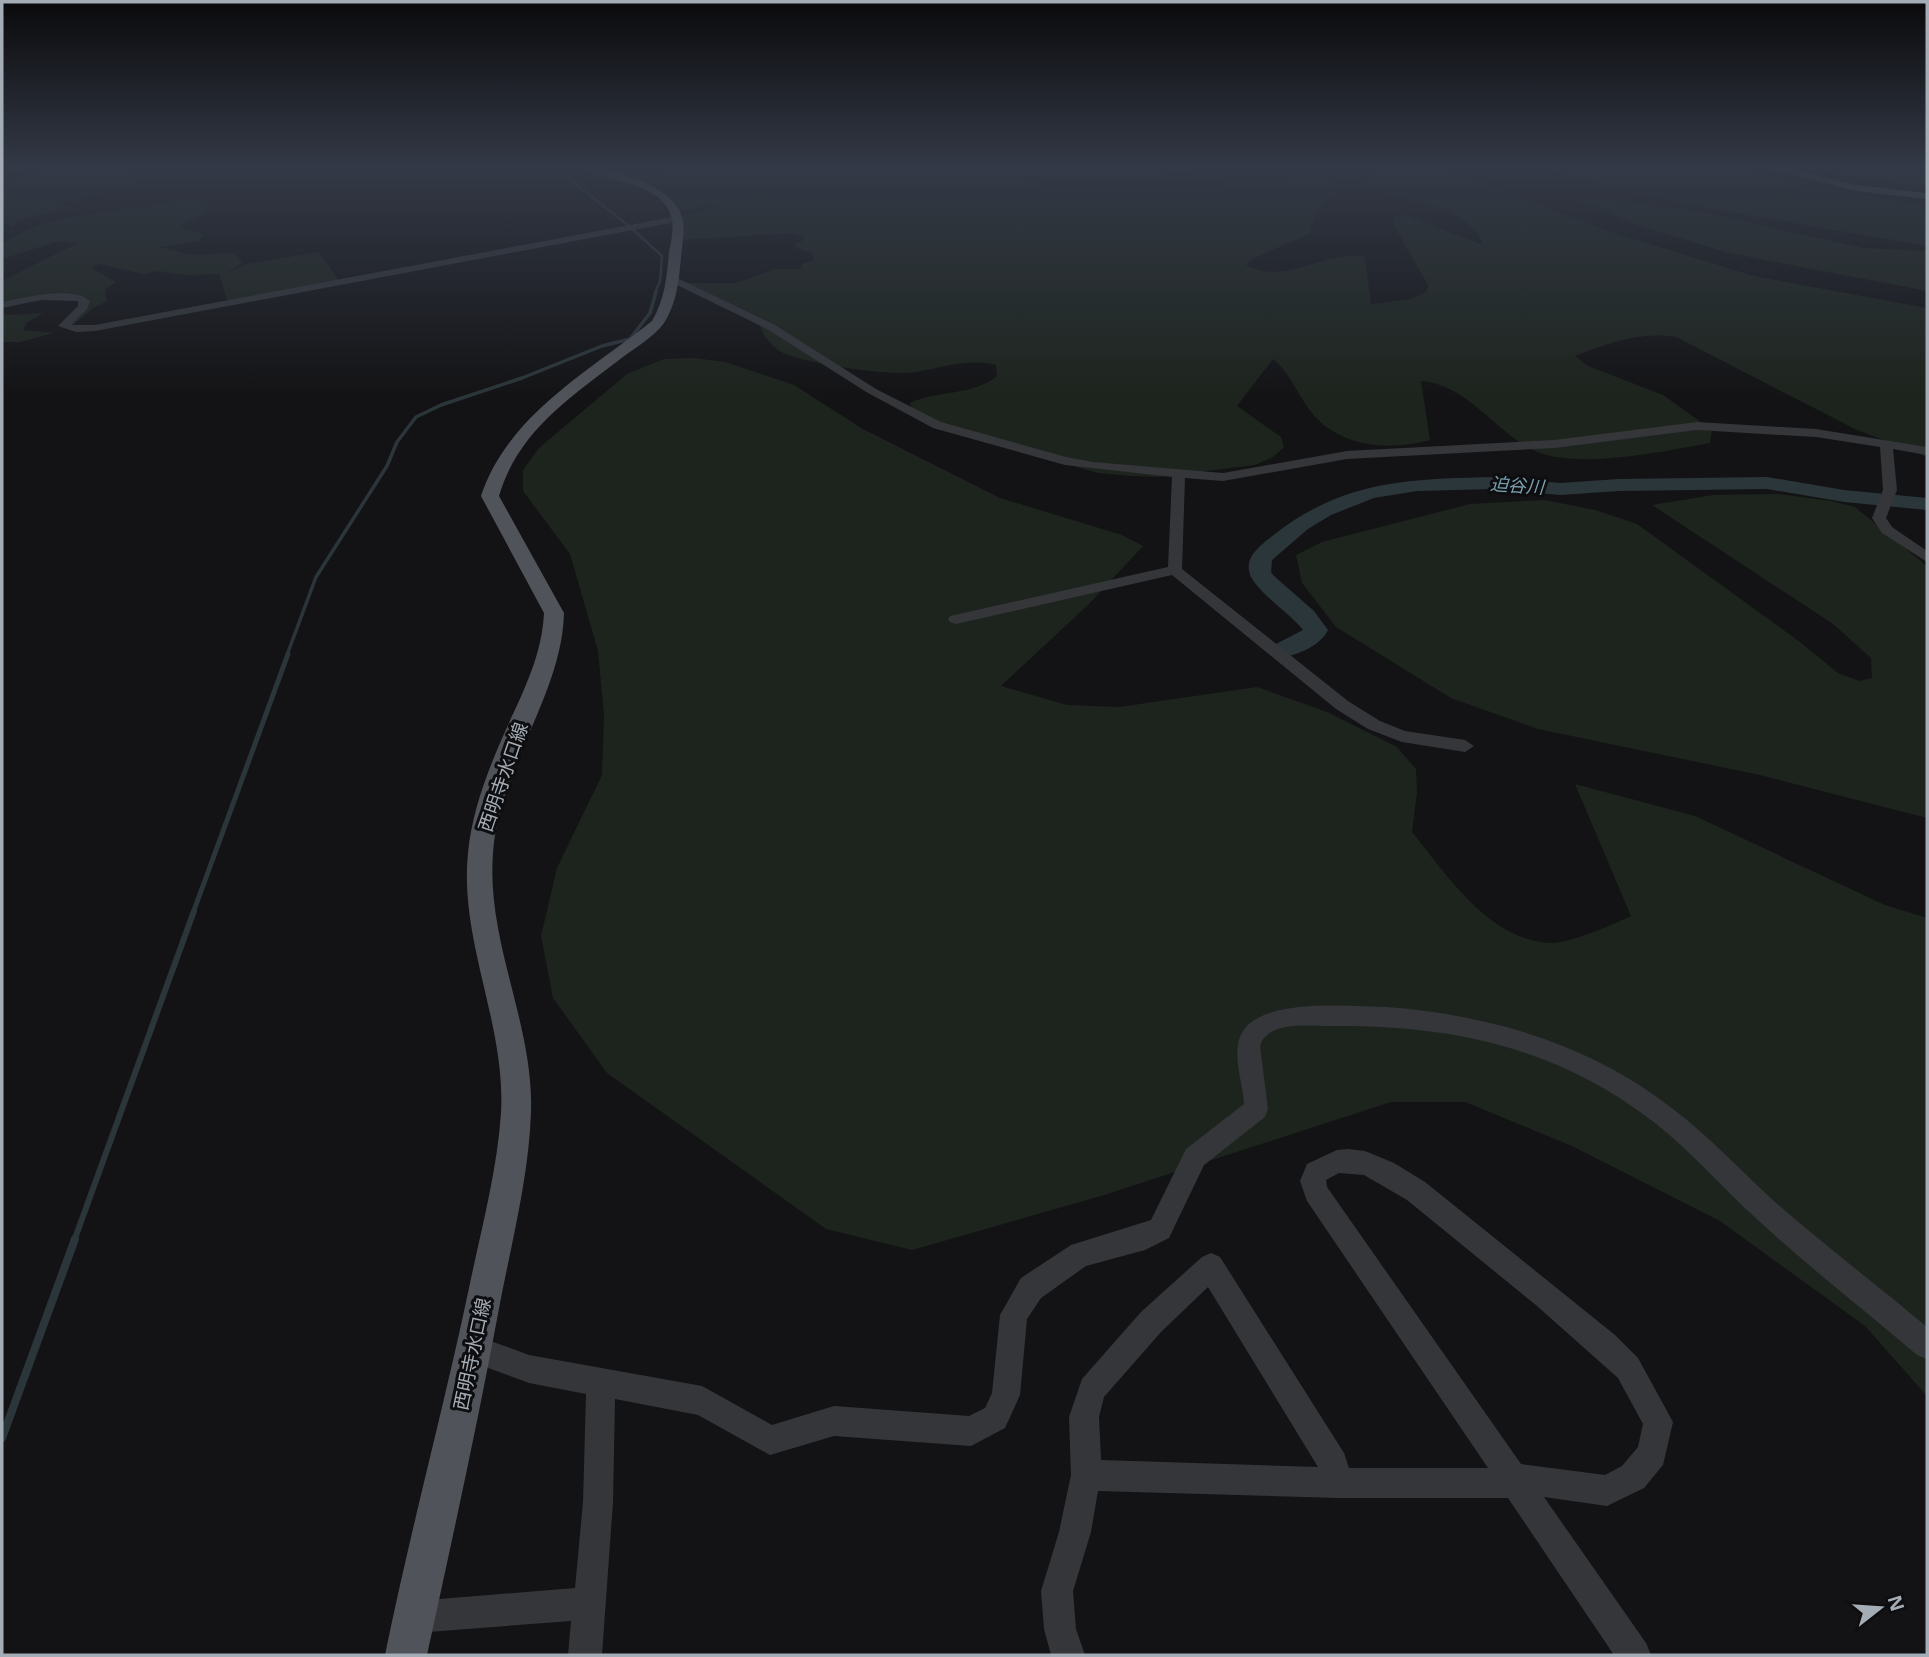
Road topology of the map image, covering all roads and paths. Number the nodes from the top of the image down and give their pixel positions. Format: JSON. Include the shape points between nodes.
{"nodes":[{"id":1,"x":543,"y":244,"type":"edge"},
{"id":2,"x":676,"y":244,"type":"edge"},
{"id":3,"x":674,"y":280,"type":"junction"},
{"id":4,"x":2,"y":305,"type":"edge"},
{"id":5,"x":1886,"y":443,"type":"junction"},
{"id":6,"x":1927,"y":452,"type":"edge"},
{"id":7,"x":1179,"y":475,"type":"junction"},
{"id":8,"x":1927,"y":558,"type":"edge"},
{"id":9,"x":1175,"y":570,"type":"junction"},
{"id":10,"x":956,"y":619,"type":"dead end"},
{"id":11,"x":1465,"y":746,"type":"dead end"},
{"id":12,"x":1927,"y":1345,"type":"edge"},
{"id":13,"x":474,"y":1349,"type":"junction"},
{"id":14,"x":601,"y":1383,"type":"junction"},
{"id":15,"x":1086,"y":1475,"type":"junction"},
{"id":16,"x":1516,"y":1482,"type":"junction"},
{"id":17,"x":1338,"y":1483,"type":"junction"},
{"id":18,"x":589,"y":1603,"type":"junction"},
{"id":19,"x":415,"y":1617,"type":"junction"},
{"id":20,"x":406,"y":1655,"type":"edge"},
{"id":21,"x":585,"y":1655,"type":"edge"},
{"id":22,"x":1068,"y":1655,"type":"edge"},
{"id":23,"x":1634,"y":1655,"type":"edge"}],
"edges":[{"from":1,"to":4,"type":"street","via":[[95,328],[63,326],[83,307],[85,300],[79,298],[41,297]]},
{"from":2,"to":3,"type":"main road","name":"西明寺水口線"},
{"from":3,"to":7,"type":"street","via":[[771,327],[872,391],[937,425],[1065,461]]},
{"from":3,"to":13,"type":"main road","name":"西明寺水口線","via":[[657,323],[525,433],[493,479],[494,504],[554,613],[555,632],[484,824],[479,856],[481,902],[512,1049],[516,1110],[506,1190]]},
{"from":5,"to":6,"type":"street"},
{"from":5,"to":7,"type":"street","via":[[1816,432],[1697,426],[1554,444],[1347,455],[1223,477]]},
{"from":5,"to":8,"type":"street","via":[[1890,490],[1879,518],[1887,530]]},
{"from":7,"to":9,"type":"street"},
{"from":9,"to":10,"type":"street"},
{"from":9,"to":11,"type":"street","via":[[1342,705],[1374,725],[1402,736]]},
{"from":12,"to":14,"type":"street","via":[[1778,1222],[1663,1115],[1607,1079],[1529,1043],[1385,1014],[1284,1017],[1257,1026],[1249,1042],[1256,1109],[1195,1157],[1160,1229],[1080,1254],[1031,1288],[1014,1315],[1006,1395],[995,1418],[971,1432],[834,1421],[770,1440],[702,1401]]},
{"from":13,"to":14,"type":"street","via":[[529,1368]]},
{"from":13,"to":19,"type":"main road","name":"西明寺水口線"},
{"from":14,"to":18,"type":"street"},
{"from":15,"to":17,"type":"street"},
{"from":15,"to":17,"type":"street","via":[[1084,1417],[1092,1389],[1151,1322],[1211,1266],[1333,1464]]},
{"from":15,"to":22,"type":"street","via":[[1057,1591]]},
{"from":16,"to":16,"type":"street","via":[[1523,1479],[1607,1491],[1633,1477],[1652,1454],[1658,1422],[1628,1368],[1547,1296],[1385,1171],[1365,1163],[1337,1162],[1316,1172],[1316,1192]]},
{"from":16,"to":17,"type":"street"},
{"from":16,"to":23,"type":"street"},
{"from":18,"to":19,"type":"street"},
{"from":18,"to":21,"type":"street"},
{"from":19,"to":20,"type":"main road","name":"西明寺水口線"}]}
